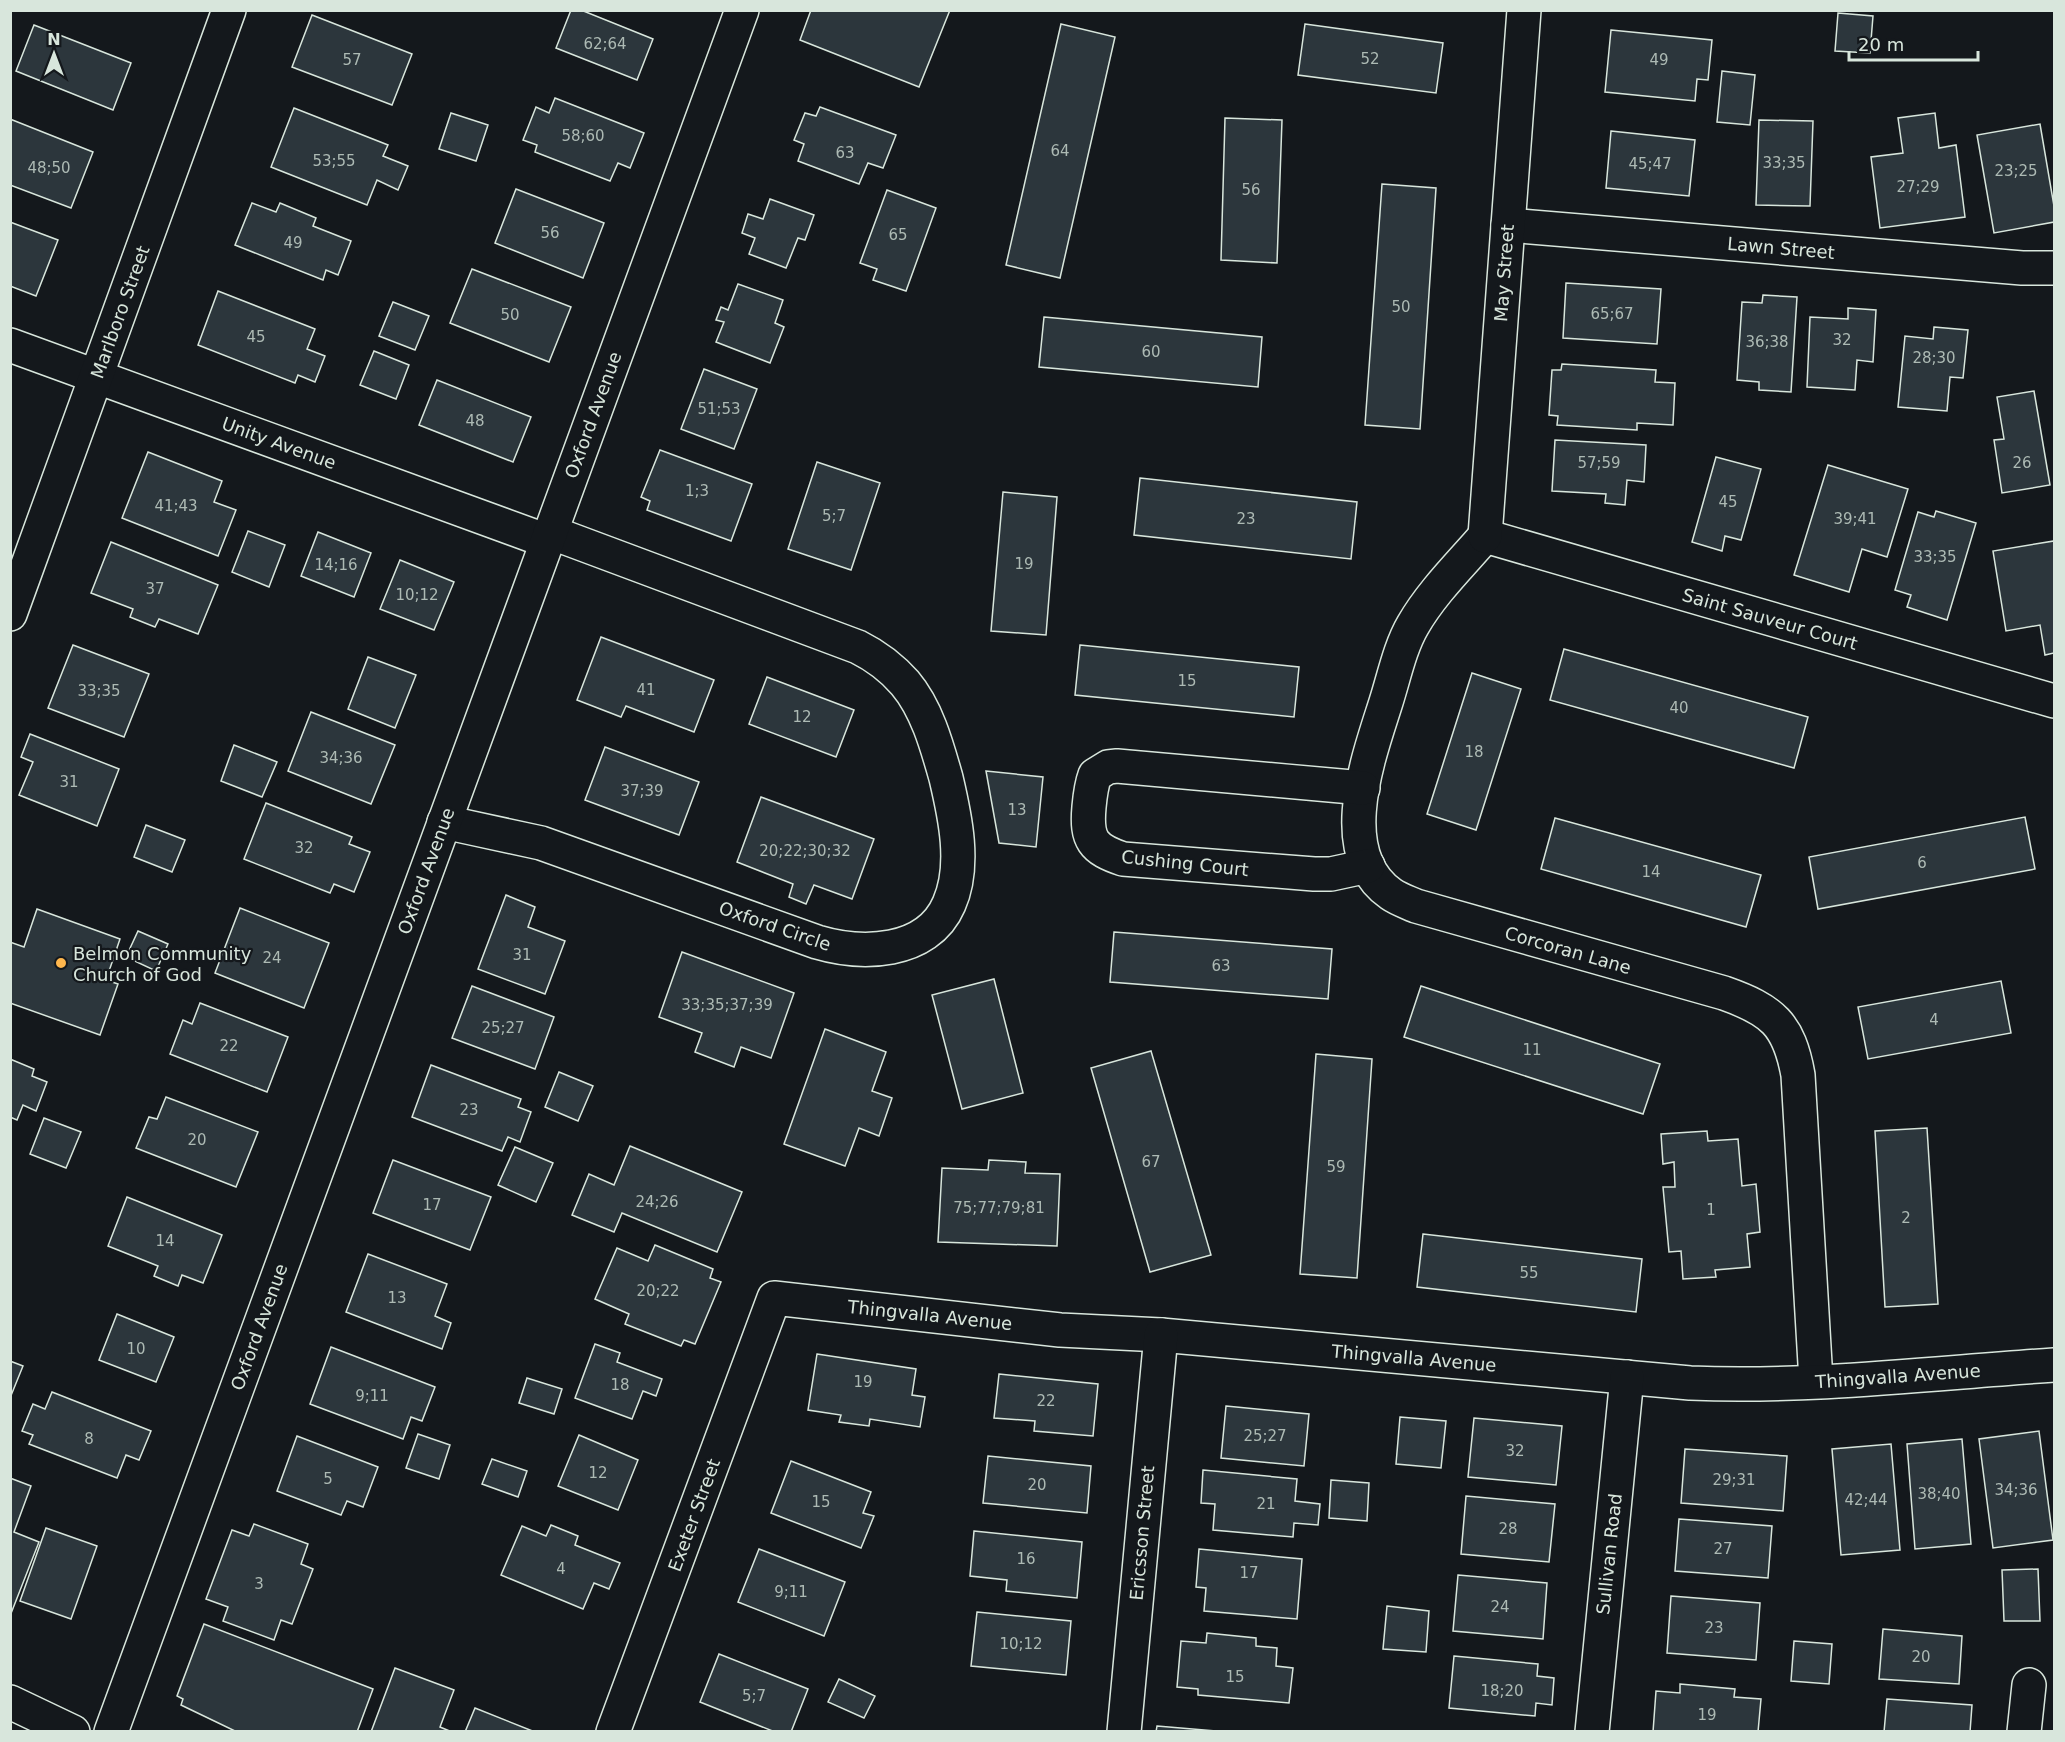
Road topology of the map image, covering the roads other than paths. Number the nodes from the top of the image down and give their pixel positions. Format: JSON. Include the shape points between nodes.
{"nodes":[{"id":1,"x":230,"y":10,"type":"edge"},
{"id":2,"x":742,"y":10,"type":"edge"},
{"id":3,"x":1524,"y":10,"type":"edge"},
{"id":4,"x":1508,"y":225,"type":"junction"},
{"id":5,"x":2055,"y":268,"type":"edge"},
{"id":6,"x":10,"y":345,"type":"edge"},
{"id":7,"x":97,"y":377,"type":"junction"},
{"id":8,"x":549,"y":536,"type":"junction"},
{"id":9,"x":1485,"y":536,"type":"junction"},
{"id":10,"x":10,"y":614,"type":"edge"},
{"id":11,"x":2055,"y":701,"type":"edge"},
{"id":12,"x":1363,"y":788,"type":"junction"},
{"id":13,"x":444,"y":822,"type":"junction"},
{"id":14,"x":1368,"y":866,"type":"junction"},
{"id":15,"x":774,"y":1298,"type":"joint"},
{"id":16,"x":1161,"y":1335,"type":"junction"},
{"id":17,"x":2055,"y":1365,"type":"edge"},
{"id":18,"x":1627,"y":1377,"type":"junction"},
{"id":19,"x":1816,"y":1382,"type":"junction"},
{"id":20,"x":2029,"y":1685,"type":"dead end"},
{"id":21,"x":10,"y":1702,"type":"edge"},
{"id":22,"x":73,"y":1731,"type":"edge"},
{"id":23,"x":111,"y":1731,"type":"edge"},
{"id":24,"x":613,"y":1731,"type":"edge"},
{"id":25,"x":1124,"y":1731,"type":"edge"},
{"id":26,"x":1592,"y":1731,"type":"edge"},
{"id":27,"x":2024,"y":1731,"type":"edge"}],
"edges":[{"from":1,"to":7,"type":"street","name":"Marlboro Street"},
{"from":2,"to":8,"type":"street","name":"Oxford Avenue"},
{"from":3,"to":4,"type":"street","name":"May Street"},
{"from":4,"to":5,"type":"street","name":"Lawn Street"},
{"from":4,"to":9,"type":"street","name":"May Street"},
{"from":6,"to":7,"type":"street","name":"Unity Avenue"},
{"from":7,"to":8,"type":"street","name":"Unity Avenue"},
{"from":7,"to":10,"type":"street","name":"Marlboro Street"},
{"from":8,"to":13,"type":"street","name":"Oxford Avenue"},
{"from":8,"to":13,"type":"street","name":"Oxford Circle","via":[[858,647],[892,670],[927,720],[951,798],[958,854],[949,904],[930,928],[901,944],[877,950],[847,950],[541,843]]},
{"from":9,"to":11,"type":"street","name":"Saint Sauveur Court"},
{"from":9,"to":12,"type":"street","name":"Corcoran Lane","via":[[1428,603],[1409,632],[1373,742]]},
{"from":12,"to":14,"type":"street","name":"Corcoran Lane","via":[[1359,832]]},
{"from":12,"to":14,"type":"street","name":"Cushing Court","via":[[1108,767],[1095,775],[1087,822],[1097,847],[1123,859],[1314,874]]},
{"from":13,"to":23,"type":"street","name":"Oxford Avenue"},
{"from":14,"to":19,"type":"street","name":"Corcoran Lane","via":[[1391,894],[1429,911],[1724,993],[1759,1007],[1779,1024],[1792,1047],[1798,1075]]},
{"from":15,"to":16,"type":"street","name":"Thingvalla Avenue","via":[[1060,1330]]},
{"from":15,"to":24,"type":"street","name":"Exeter Street"},
{"from":16,"to":18,"type":"street","name":"Thingvalla Avenue"},
{"from":16,"to":25,"type":"street","name":"Ericsson Street"},
{"from":17,"to":19,"type":"street","name":"Thingvalla Avenue"},
{"from":18,"to":19,"type":"street","name":"Thingvalla Avenue","via":[[1722,1384]]},
{"from":18,"to":26,"type":"street","name":"Sullivan Road"},
{"from":20,"to":27,"type":"street"},
{"from":21,"to":22,"type":"street"}]}
